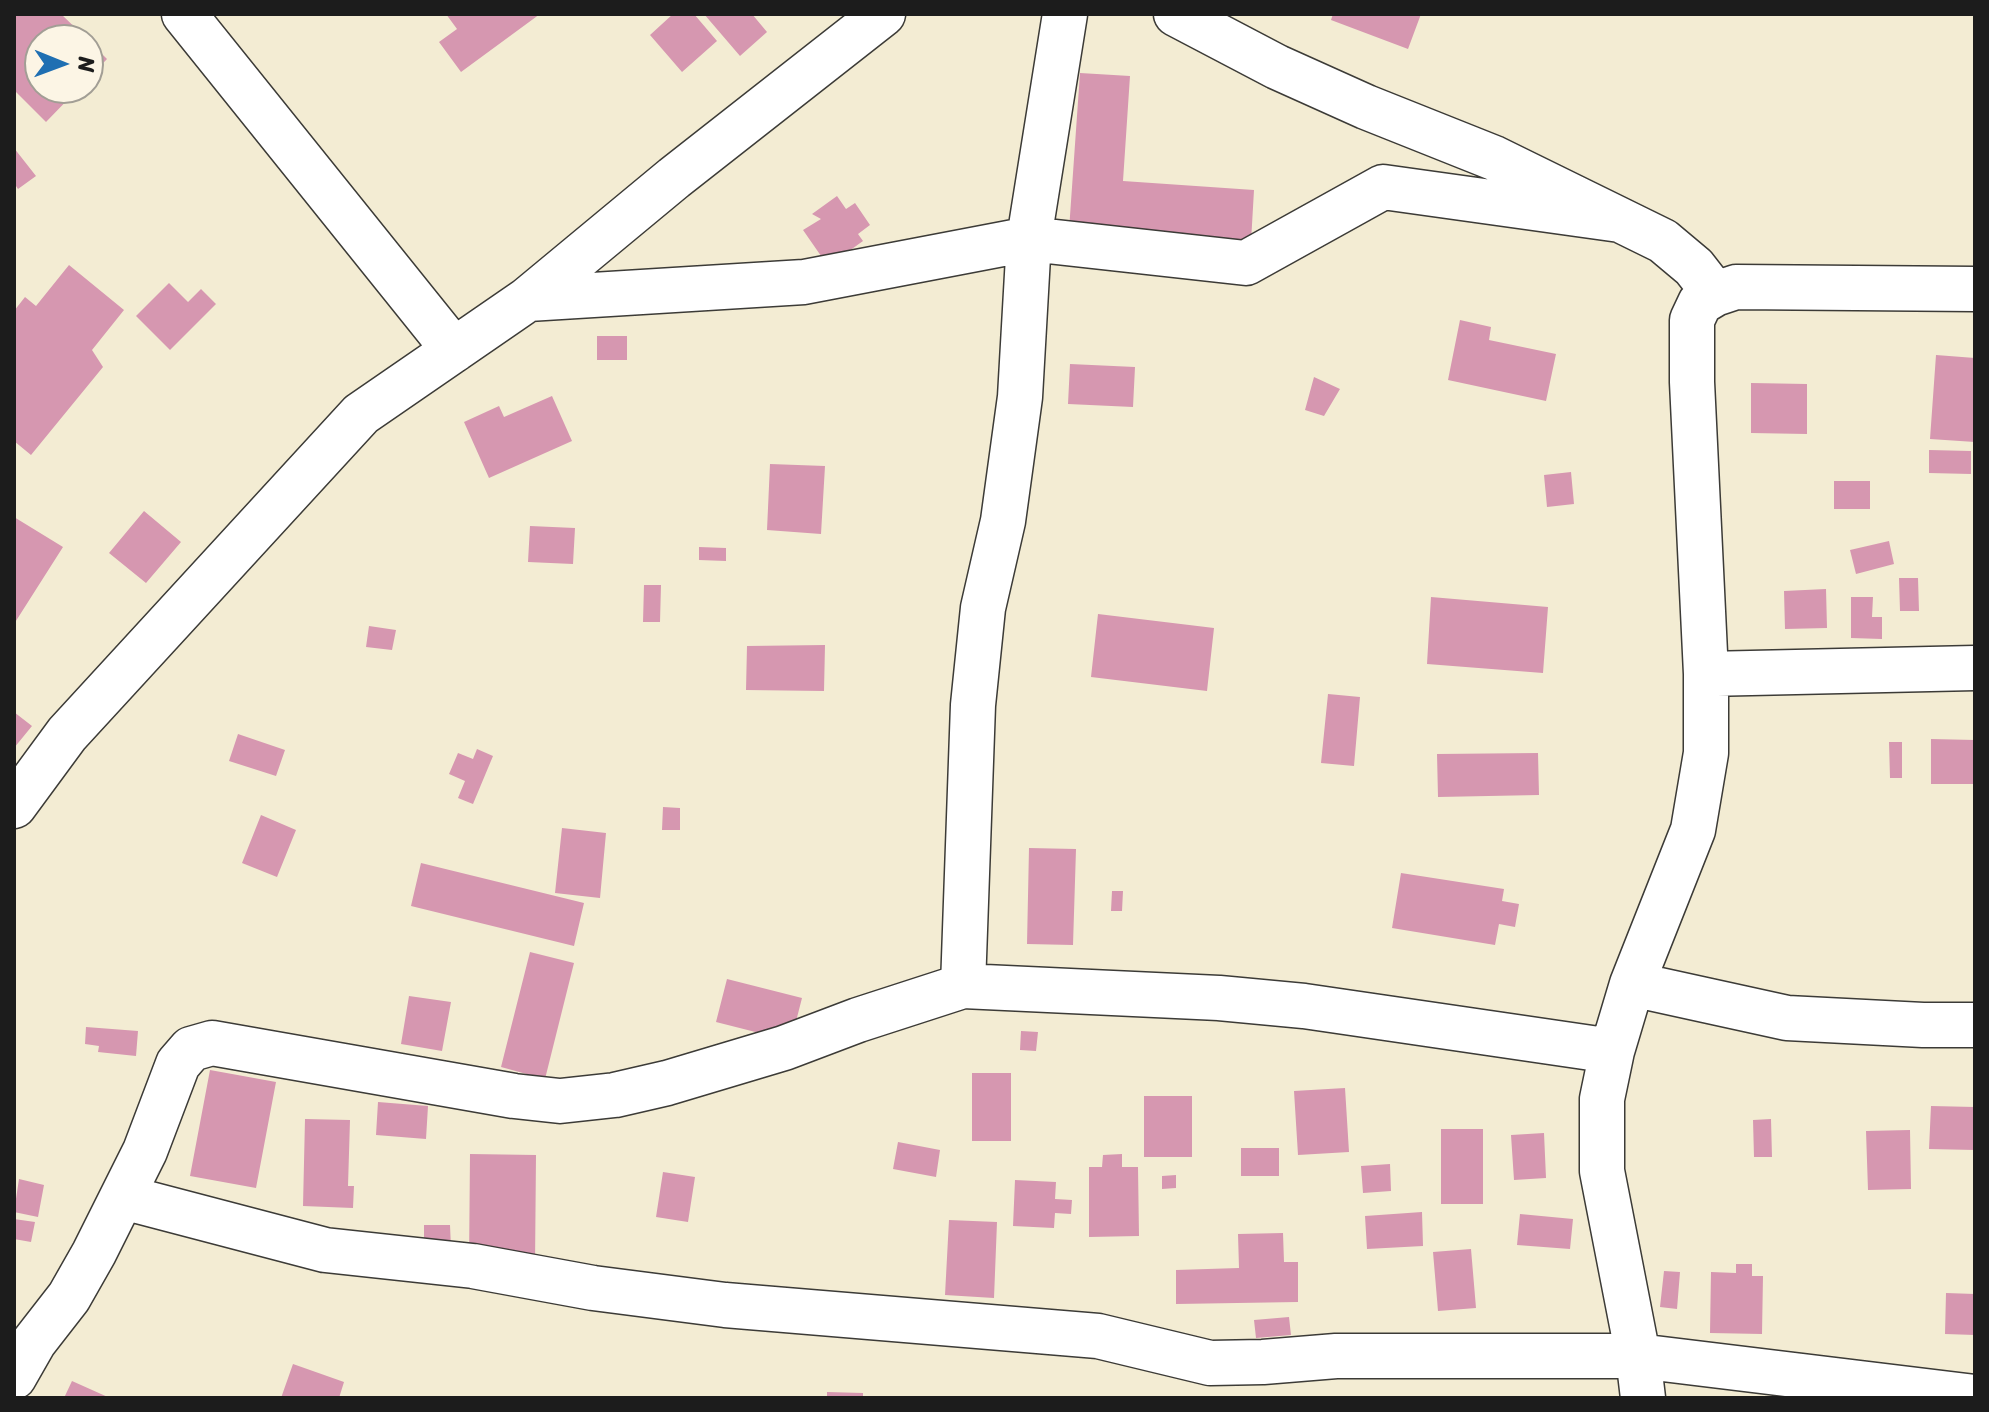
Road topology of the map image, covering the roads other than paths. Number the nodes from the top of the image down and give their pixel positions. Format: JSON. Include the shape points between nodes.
{"nodes":[{"id":1,"x":184,"y":14,"type":"edge"},
{"id":2,"x":883,"y":14,"type":"edge"},
{"id":3,"x":1065,"y":14,"type":"edge"},
{"id":4,"x":1176,"y":14,"type":"edge"},
{"id":5,"x":1620,"y":220,"type":"junction"},
{"id":6,"x":1029,"y":239,"type":"junction"},
{"id":7,"x":1975,"y":289,"type":"edge"},
{"id":8,"x":1715,"y":294,"type":"junction"},
{"id":9,"x":528,"y":299,"type":"junction"},
{"id":10,"x":454,"y":350,"type":"junction"},
{"id":11,"x":1975,"y":668,"type":"edge"},
{"id":12,"x":1706,"y":674,"type":"junction"},
{"id":13,"x":14,"y":806,"type":"edge"},
{"id":14,"x":1632,"y":984,"type":"junction"},
{"id":15,"x":963,"y":986,"type":"junction"},
{"id":16,"x":1975,"y":1025,"type":"edge"},
{"id":17,"x":1612,"y":1051,"type":"junction"},
{"id":18,"x":123,"y":1197,"type":"junction"},
{"id":19,"x":21,"y":1351,"type":"edge"},
{"id":20,"x":1638,"y":1356,"type":"junction"},
{"id":21,"x":1975,"y":1397,"type":"edge"},
{"id":22,"x":1643,"y":1398,"type":"edge"}],
"edges":[{"from":1,"to":10,"type":"street"},
{"from":2,"to":9,"type":"street"},
{"from":3,"to":6,"type":"street"},
{"from":4,"to":5,"type":"street","via":[[1277,67],[1494,158]]},
{"from":5,"to":6,"type":"street","via":[[1383,187],[1246,263]]},
{"from":5,"to":8,"type":"street","via":[[1663,241]]},
{"from":6,"to":9,"type":"street","via":[[804,282]]},
{"from":6,"to":15,"type":"street","via":[[1020,397],[1003,521],[983,608],[973,705]]},
{"from":7,"to":8,"type":"street","via":[[1736,287]]},
{"from":8,"to":12,"type":"street","via":[[1700,303],[1692,320]]},
{"from":9,"to":10,"type":"street"},
{"from":10,"to":13,"type":"street","via":[[361,414],[67,734]]},
{"from":11,"to":12,"type":"street"},
{"from":12,"to":14,"type":"street","via":[[1706,753],[1693,830]]},
{"from":14,"to":16,"type":"street","via":[[1787,1018]]},
{"from":14,"to":17,"type":"street"},
{"from":15,"to":17,"type":"street","via":[[1304,1006]]},
{"from":15,"to":18,"type":"street","via":[[667,1083],[560,1101],[212,1043],[191,1049],[178,1064]]},
{"from":17,"to":20,"type":"street","via":[[1602,1099],[1602,1171]]},
{"from":18,"to":19,"type":"street","via":[[69,1297]]},
{"from":18,"to":20,"type":"street","via":[[325,1250],[473,1266],[725,1305],[1098,1336],[1210,1363],[1336,1356]]},
{"from":20,"to":21,"type":"street"},
{"from":20,"to":22,"type":"street"}]}
